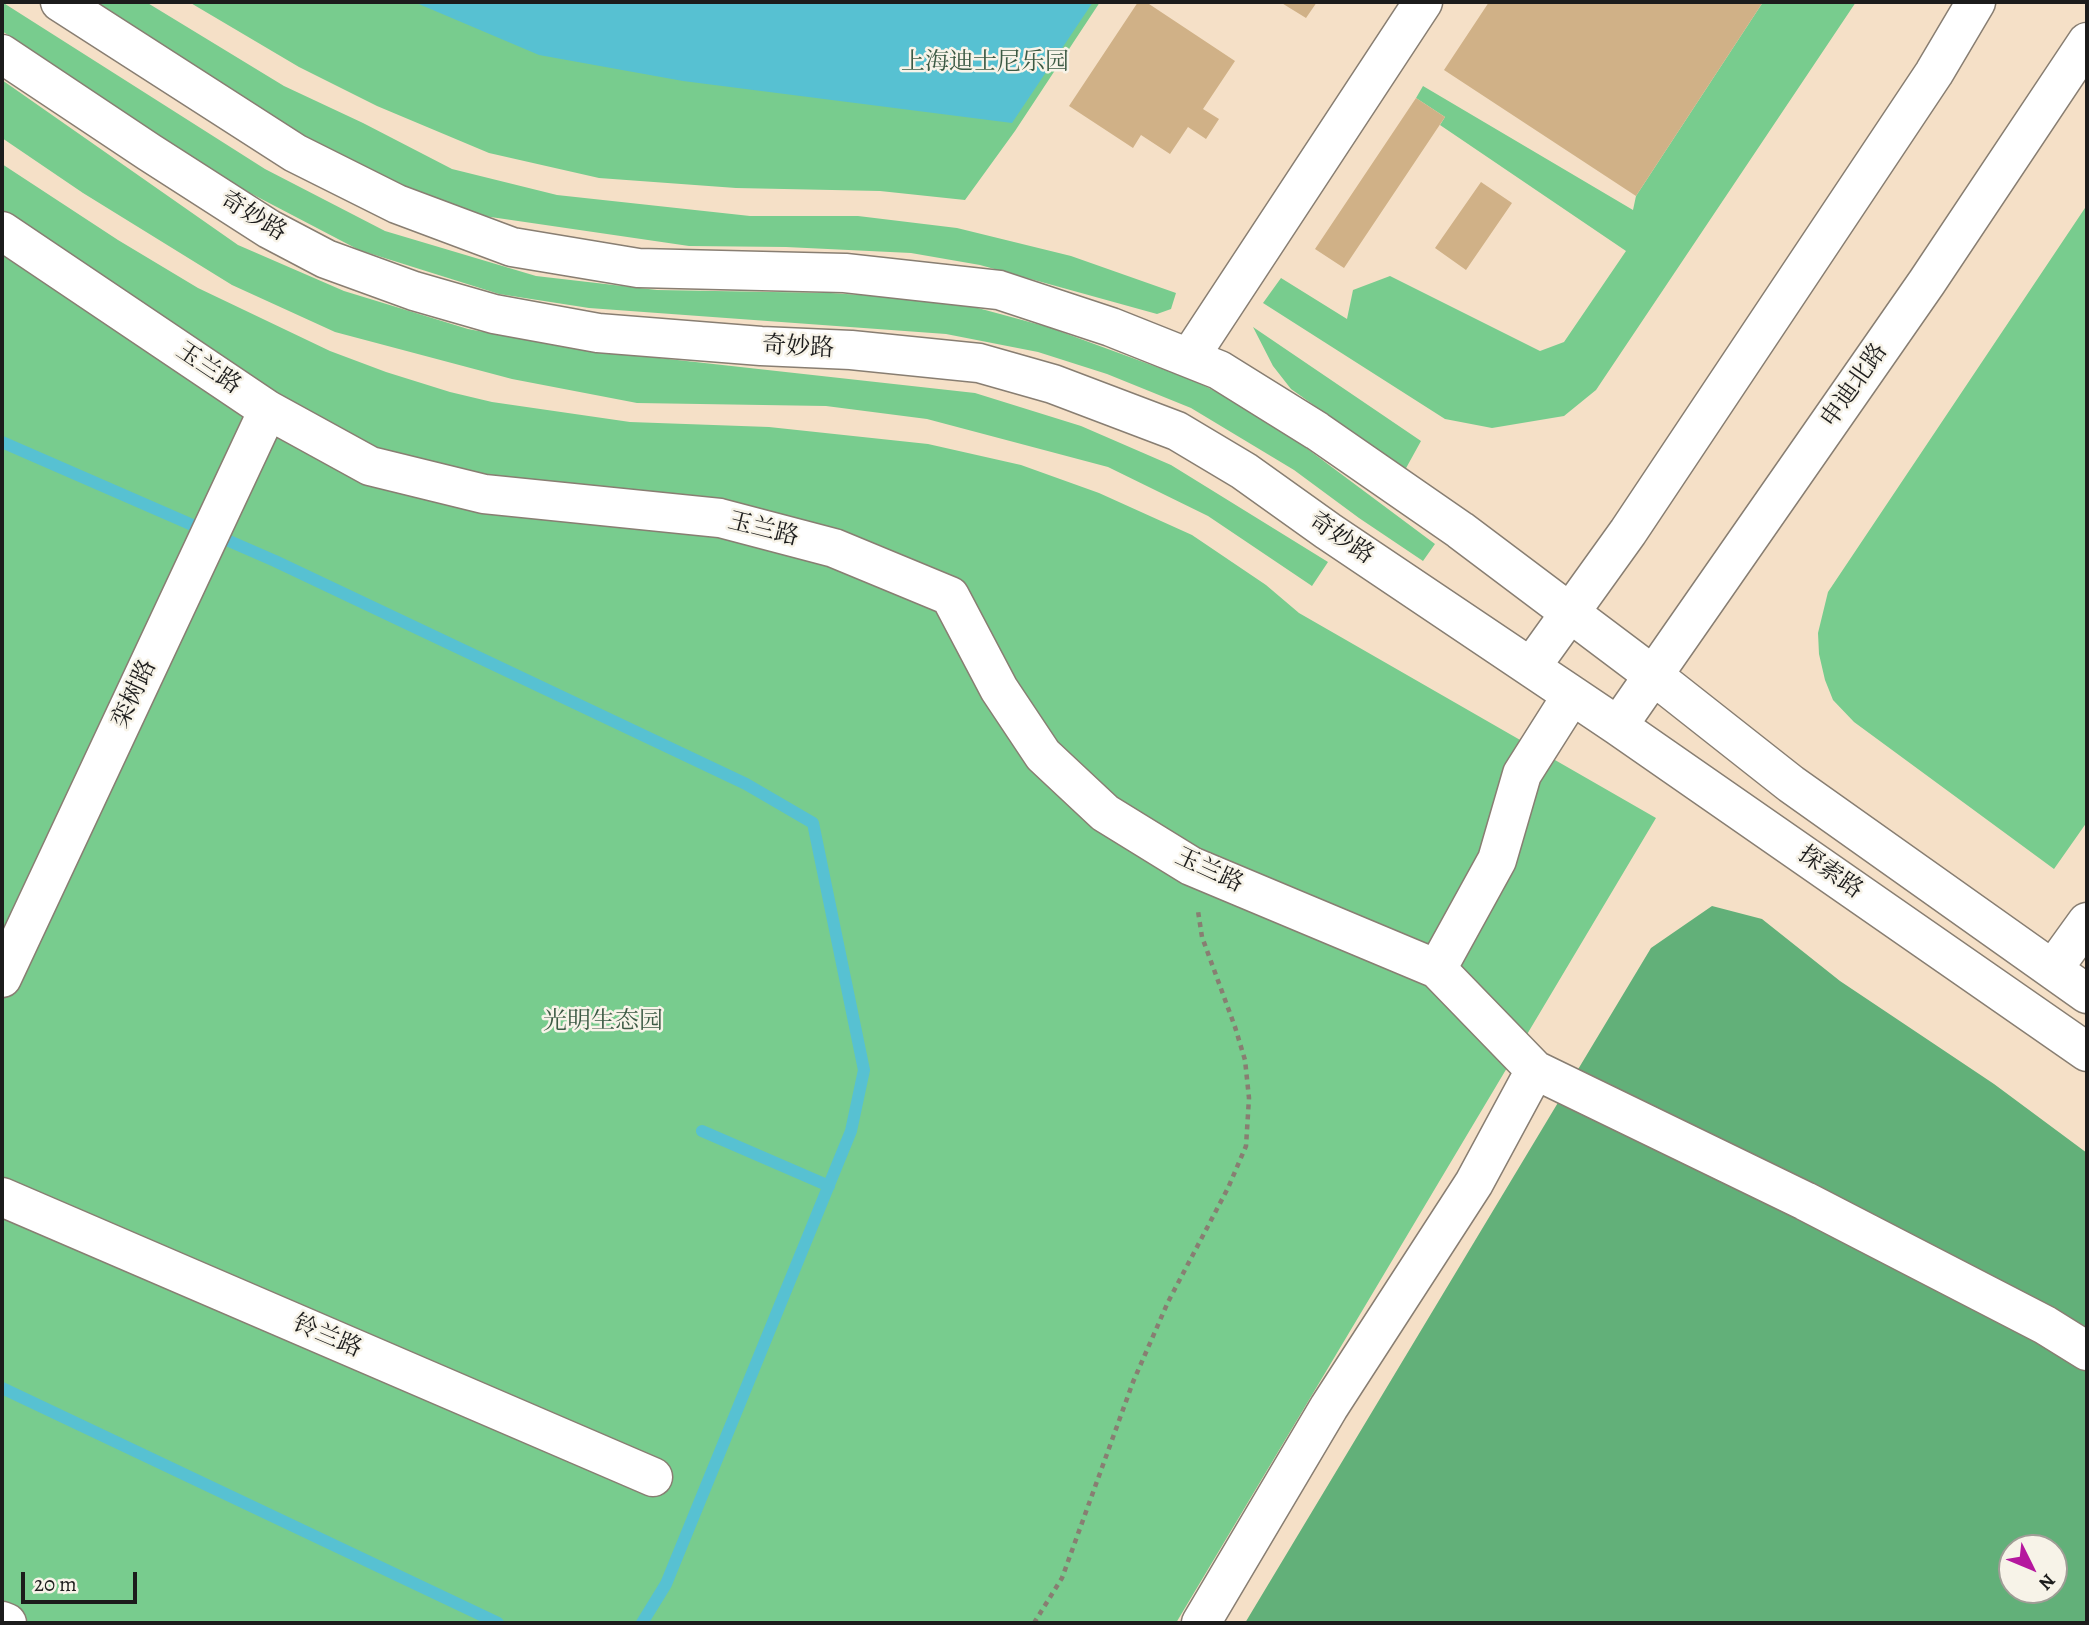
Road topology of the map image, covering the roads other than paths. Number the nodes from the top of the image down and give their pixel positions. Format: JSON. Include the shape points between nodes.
{"nodes":[{"id":1,"x":60,"y":2,"type":"edge"},
{"id":2,"x":1423,"y":2,"type":"edge"},
{"id":3,"x":1976,"y":2,"type":"edge"},
{"id":4,"x":2087,"y":42,"type":"edge"},
{"id":5,"x":2,"y":54,"type":"edge"},
{"id":6,"x":2,"y":231,"type":"edge"},
{"id":7,"x":1189,"y":358,"type":"junction"},
{"id":8,"x":268,"y":410,"type":"junction"},
{"id":9,"x":1572,"y":613,"type":"junction"},
{"id":10,"x":1531,"y":667,"type":"junction"},
{"id":11,"x":1654,"y":676,"type":"junction"},
{"id":12,"x":1573,"y":695,"type":"junction"},
{"id":13,"x":1618,"y":726,"type":"junction"},
{"id":14,"x":2087,"y":922,"type":"edge"},
{"id":15,"x":2053,"y":969,"type":"junction"},
{"id":16,"x":1437,"y":970,"type":"junction"},
{"id":17,"x":2,"y":978,"type":"edge"},
{"id":18,"x":2087,"y":993,"type":"edge"},
{"id":19,"x":2087,"y":1052,"type":"edge"},
{"id":20,"x":1535,"y":1070,"type":"junction"},
{"id":21,"x":2,"y":1197,"type":"edge"},
{"id":22,"x":2087,"y":1351,"type":"edge"},
{"id":23,"x":653,"y":1478,"type":"dead end"},
{"id":24,"x":2,"y":1621,"type":"edge"},
{"id":25,"x":7,"y":1623,"type":"edge"},
{"id":26,"x":1201,"y":1623,"type":"edge"}],
"edges":[{"from":1,"to":7,"type":"street","via":[[295,153],[397,204],[512,247],[638,268],[845,272],[999,290]]},
{"from":2,"to":7,"type":"street"},
{"from":3,"to":9,"type":"street","via":[[1934,73]]},
{"from":4,"to":11,"type":"street","name":"申迪北路"},
{"from":5,"to":10,"type":"street","name":"奇妙路","via":[[269,229],[326,259],[414,291],[494,314],[598,333],[979,363],[1054,384],[1177,431],[1244,471]]},
{"from":6,"to":8,"type":"street","name":"玉兰路"},
{"from":7,"to":9,"type":"street","via":[[1219,370],[1317,431]]},
{"from":8,"to":16,"type":"street","name":"玉兰路","via":[[370,466],[484,495],[720,518],[834,548],[950,596],[999,689],[1043,755],[1105,813],[1191,866]]},
{"from":8,"to":17,"type":"street","name":"栾树路"},
{"from":9,"to":10,"type":"street"},
{"from":9,"to":11,"type":"street","name":"探索路"},
{"from":10,"to":12,"type":"street","name":"奇妙路"},
{"from":11,"to":13,"type":"street","name":"申迪北路"},
{"from":11,"to":15,"type":"street","name":"探索路","via":[[1791,784]]},
{"from":12,"to":13,"type":"street","name":"探索路"},
{"from":12,"to":16,"type":"street","via":[[1522,774],[1497,860]]},
{"from":13,"to":19,"type":"street","name":"探索路"},
{"from":14,"to":15,"type":"street"},
{"from":15,"to":18,"type":"street","name":"探索路"},
{"from":16,"to":20,"type":"street"},
{"from":20,"to":22,"type":"street","via":[[1805,1201]]},
{"from":20,"to":26,"type":"street","via":[[1474,1183],[1329,1407]]},
{"from":21,"to":23,"type":"street","name":"铃兰路"},
{"from":24,"to":25,"type":"street"}]}
